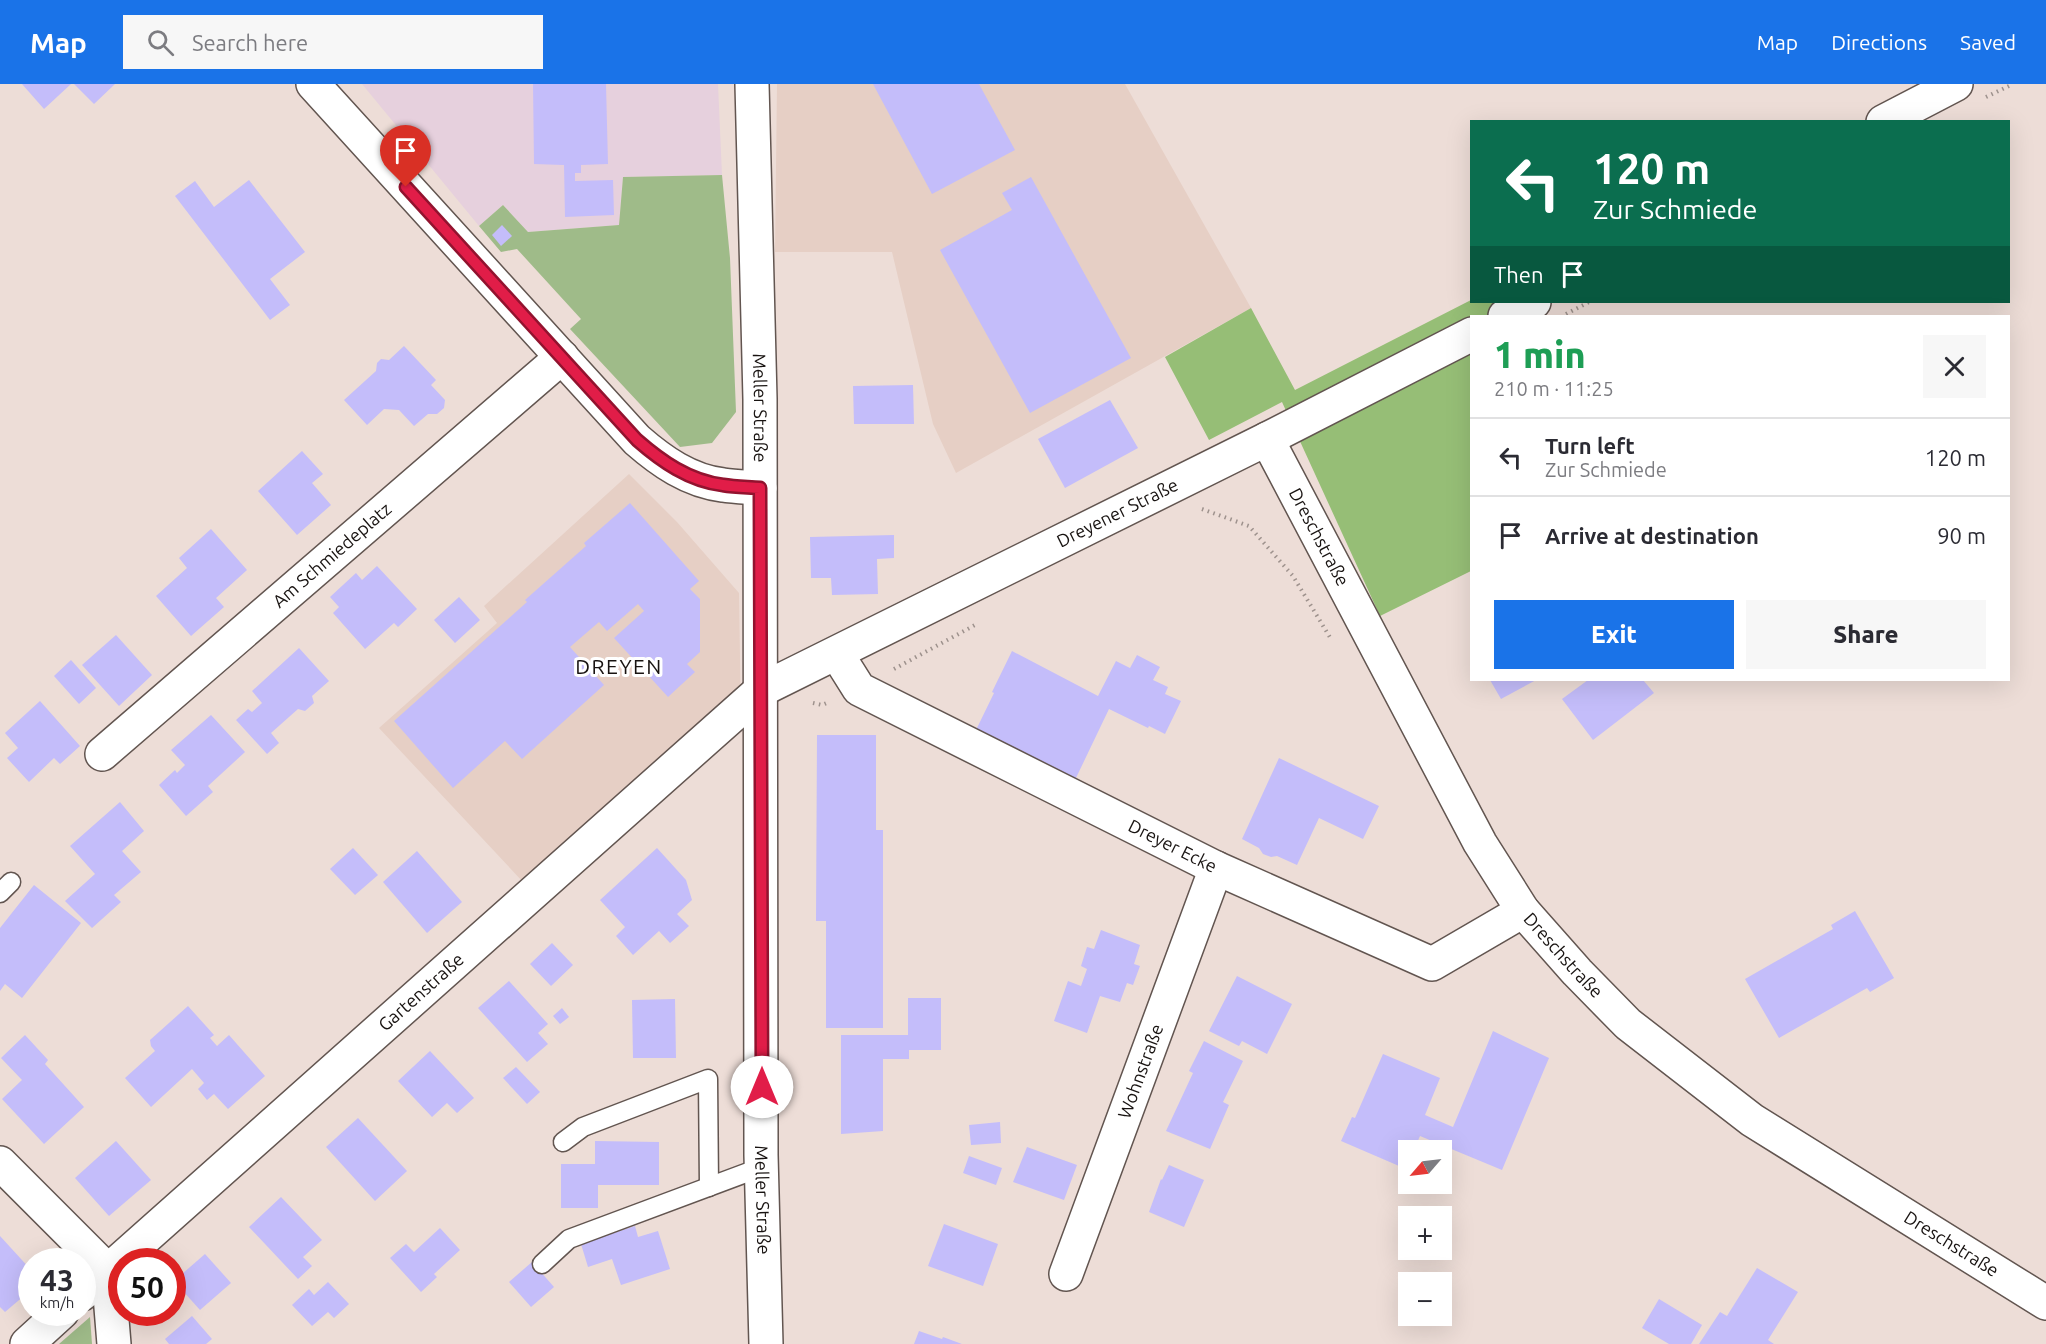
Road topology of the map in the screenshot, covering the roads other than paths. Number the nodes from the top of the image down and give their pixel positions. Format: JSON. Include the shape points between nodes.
{"nodes":[{"id":1,"x":313,"y":84,"type":"edge"},
{"id":2,"x":752,"y":84,"type":"edge"},
{"id":3,"x":1956,"y":84,"type":"edge"},
{"id":4,"x":1887,"y":120,"type":"edge"},
{"id":5,"x":1532,"y":303,"type":"edge"},
{"id":6,"x":1507,"y":315,"type":"edge"},
{"id":7,"x":1470,"y":335,"type":"edge"},
{"id":8,"x":562,"y":357,"type":"junction"},
{"id":9,"x":1268,"y":439,"type":"junction"},
{"id":10,"x":760,"y":488,"type":"junction"},
{"id":11,"x":837,"y":654,"type":"junction"},
{"id":12,"x":761,"y":690,"type":"junction"},
{"id":13,"x":102,"y":754,"type":"dead end"},
{"id":14,"x":1216,"y":868,"type":"junction"},
{"id":15,"x":1523,"y":911,"type":"junction"},
{"id":16,"x":563,"y":1142,"type":"dead end"},
{"id":17,"x":0,"y":1163,"type":"edge"},
{"id":18,"x":762,"y":1167,"type":"junction"},
{"id":19,"x":709,"y":1187,"type":"junction"},
{"id":20,"x":134,"y":1248,"type":"edge"},
{"id":21,"x":542,"y":1264,"type":"dead end"},
{"id":22,"x":108,"y":1271,"type":"joint"},
{"id":23,"x":1066,"y":1274,"type":"dead end"},
{"id":24,"x":96,"y":1282,"type":"edge"},
{"id":25,"x":2046,"y":1303,"type":"edge"},
{"id":26,"x":47,"y":1326,"type":"edge"},
{"id":27,"x":113,"y":1326,"type":"edge"},
{"id":28,"x":27,"y":1344,"type":"edge"},
{"id":29,"x":114,"y":1344,"type":"edge"},
{"id":30,"x":766,"y":1344,"type":"edge"}],
"edges":[{"from":1,"to":8,"type":"street"},
{"from":2,"to":10,"type":"street","name":"Meller Straße"},
{"from":3,"to":4,"type":"street"},
{"from":5,"to":6,"type":"street"},
{"from":7,"to":9,"type":"street","name":"Dreyener Straße"},
{"from":8,"to":10,"type":"street","via":[[658,458],[682,473],[721,485]]},
{"from":8,"to":13,"type":"street","name":"Am Schmiedeplatz"},
{"from":9,"to":11,"type":"street","name":"Dreyener Straße"},
{"from":9,"to":15,"type":"street","name":"Dreschstraße","via":[[1475,833]]},
{"from":10,"to":12,"type":"street","name":"Meller Straße"},
{"from":11,"to":12,"type":"street","name":"Dreyener Straße"},
{"from":11,"to":14,"type":"street","name":"Dreyer Ecke","via":[[859,689]]},
{"from":12,"to":18,"type":"street","name":"Meller Straße"},
{"from":12,"to":20,"type":"street","name":"Gartenstraße"},
{"from":14,"to":15,"type":"street","name":"Dreyer Ecke","via":[[1432,964]]},
{"from":14,"to":23,"type":"street","name":"Wohnstraße"},
{"from":15,"to":25,"type":"street","name":"Dreschstraße","via":[[1628,1024],[1752,1120]]},
{"from":16,"to":19,"type":"lane","via":[[583,1127],[708,1079]]},
{"from":17,"to":22,"type":"street"},
{"from":18,"to":19,"type":"lane"},
{"from":18,"to":30,"type":"street","name":"Meller Straße"},
{"from":19,"to":21,"type":"lane","via":[[569,1239]]},
{"from":22,"to":24,"type":"street","name":"Gartenstraße"},
{"from":26,"to":28,"type":"street"},
{"from":27,"to":29,"type":"street"}]}
